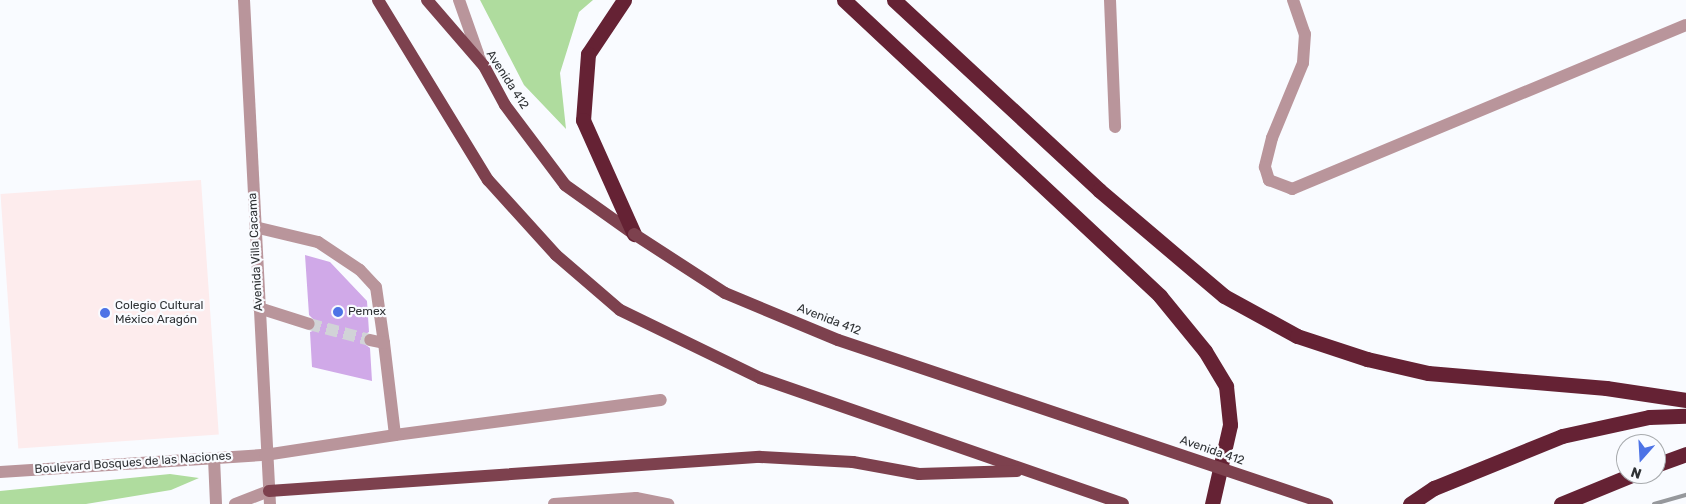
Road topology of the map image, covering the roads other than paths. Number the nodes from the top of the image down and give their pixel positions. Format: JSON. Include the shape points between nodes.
{"nodes":[{"id":1,"x":244,"y":0,"type":"edge"},
{"id":2,"x":378,"y":0,"type":"edge"},
{"id":3,"x":427,"y":0,"type":"edge"},
{"id":4,"x":459,"y":0,"type":"edge"},
{"id":5,"x":624,"y":0,"type":"edge"},
{"id":6,"x":844,"y":0,"type":"edge"},
{"id":7,"x":894,"y":0,"type":"edge"},
{"id":8,"x":1110,"y":0,"type":"edge"},
{"id":9,"x":1293,"y":0,"type":"edge"},
{"id":10,"x":1686,"y":25,"type":"edge"},
{"id":11,"x":484,"y":66,"type":"junction"},
{"id":12,"x":1115,"y":127,"type":"dead end"},
{"id":13,"x":255,"y":226,"type":"junction"},
{"id":14,"x":634,"y":234,"type":"junction"},
{"id":15,"x":259,"y":308,"type":"junction"},
{"id":16,"x":309,"y":324,"type":"tunnel mouth"},
{"id":17,"x":370,"y":340,"type":"tunnel mouth"},
{"id":18,"x":384,"y":343,"type":"junction"},
{"id":19,"x":661,"y":400,"type":"dead end"},
{"id":20,"x":1686,"y":400,"type":"edge"},
{"id":21,"x":1686,"y":416,"type":"edge"},
{"id":22,"x":394,"y":435,"type":"junction"},
{"id":23,"x":1686,"y":454,"type":"edge"},
{"id":24,"x":266,"y":455,"type":"junction"},
{"id":25,"x":214,"y":458,"type":"junction"},
{"id":26,"x":1666,"y":461,"type":"edge"},
{"id":27,"x":1025,"y":471,"type":"junction"},
{"id":28,"x":0,"y":472,"type":"edge"},
{"id":29,"x":1616,"y":481,"type":"edge"},
{"id":30,"x":269,"y":491,"type":"junction"},
{"id":31,"x":216,"y":504,"type":"edge"},
{"id":32,"x":234,"y":504,"type":"edge"},
{"id":33,"x":270,"y":504,"type":"edge"},
{"id":34,"x":554,"y":504,"type":"edge"},
{"id":35,"x":668,"y":504,"type":"edge"},
{"id":36,"x":1123,"y":504,"type":"edge"},
{"id":37,"x":1212,"y":504,"type":"edge"},
{"id":38,"x":1327,"y":504,"type":"edge"},
{"id":39,"x":1410,"y":504,"type":"edge"},
{"id":40,"x":1561,"y":504,"type":"edge"}],
"edges":[{"from":1,"to":13,"type":"street","name":"Avenida Villa Cacama"},
{"from":2,"to":27,"type":"main road","via":[[488,180],[556,254],[620,310],[760,378]]},
{"from":3,"to":11,"type":"main road","name":"Avenida 412"},
{"from":4,"to":11,"type":"street"},
{"from":5,"to":14,"type":"highway","via":[[588,54],[583,120]]},
{"from":6,"to":37,"type":"highway","via":[[1160,296],[1205,351],[1226,386],[1230,424]]},
{"from":7,"to":20,"type":"highway","via":[[1099,190],[1224,296],[1297,336],[1367,360],[1428,373],[1606,388]]},
{"from":8,"to":12,"type":"street"},
{"from":9,"to":10,"type":"street","via":[[1305,34],[1303,63],[1272,138],[1265,167],[1269,180],[1292,189]]},
{"from":11,"to":14,"type":"main road","name":"Avenida 412","via":[[505,105],[565,184]]},
{"from":13,"to":15,"type":"street","name":"Avenida Villa Cacama"},
{"from":13,"to":18,"type":"street","via":[[318,242],[360,270],[376,287]]},
{"from":14,"to":38,"type":"main road","name":"Avenida 412","bridge":true,"via":[[725,293],[838,340]]},
{"from":15,"to":16,"type":"street"},
{"from":15,"to":24,"type":"street","name":"Avenida Villa Cacama"},
{"from":17,"to":18,"type":"street"},
{"from":18,"to":22,"type":"street"},
{"from":19,"to":22,"type":"street","name":"Boulevard Bosques de las Naciones"},
{"from":21,"to":39,"type":"highway","via":[[1649,417],[1562,436],[1470,472]]},
{"from":22,"to":24,"type":"street","name":"Boulevard Bosques de las Naciones"},
{"from":23,"to":26,"type":"highway"},
{"from":24,"to":25,"type":"street","name":"Boulevard Bosques de las Naciones"},
{"from":24,"to":30,"type":"street","name":"Avenida Villa Cacama"},
{"from":25,"to":28,"type":"street","name":"Boulevard Bosques de las Naciones"},
{"from":25,"to":31,"type":"street"},
{"from":27,"to":30,"type":"main road","via":[[919,474],[853,462],[760,456]]},
{"from":27,"to":36,"type":"main road"},
{"from":29,"to":40,"type":"highway"},
{"from":30,"to":32,"type":"street"},
{"from":30,"to":33,"type":"street","name":"Avenida Villa Cacama"},
{"from":34,"to":35,"type":"street","via":[[636,498]]}]}
